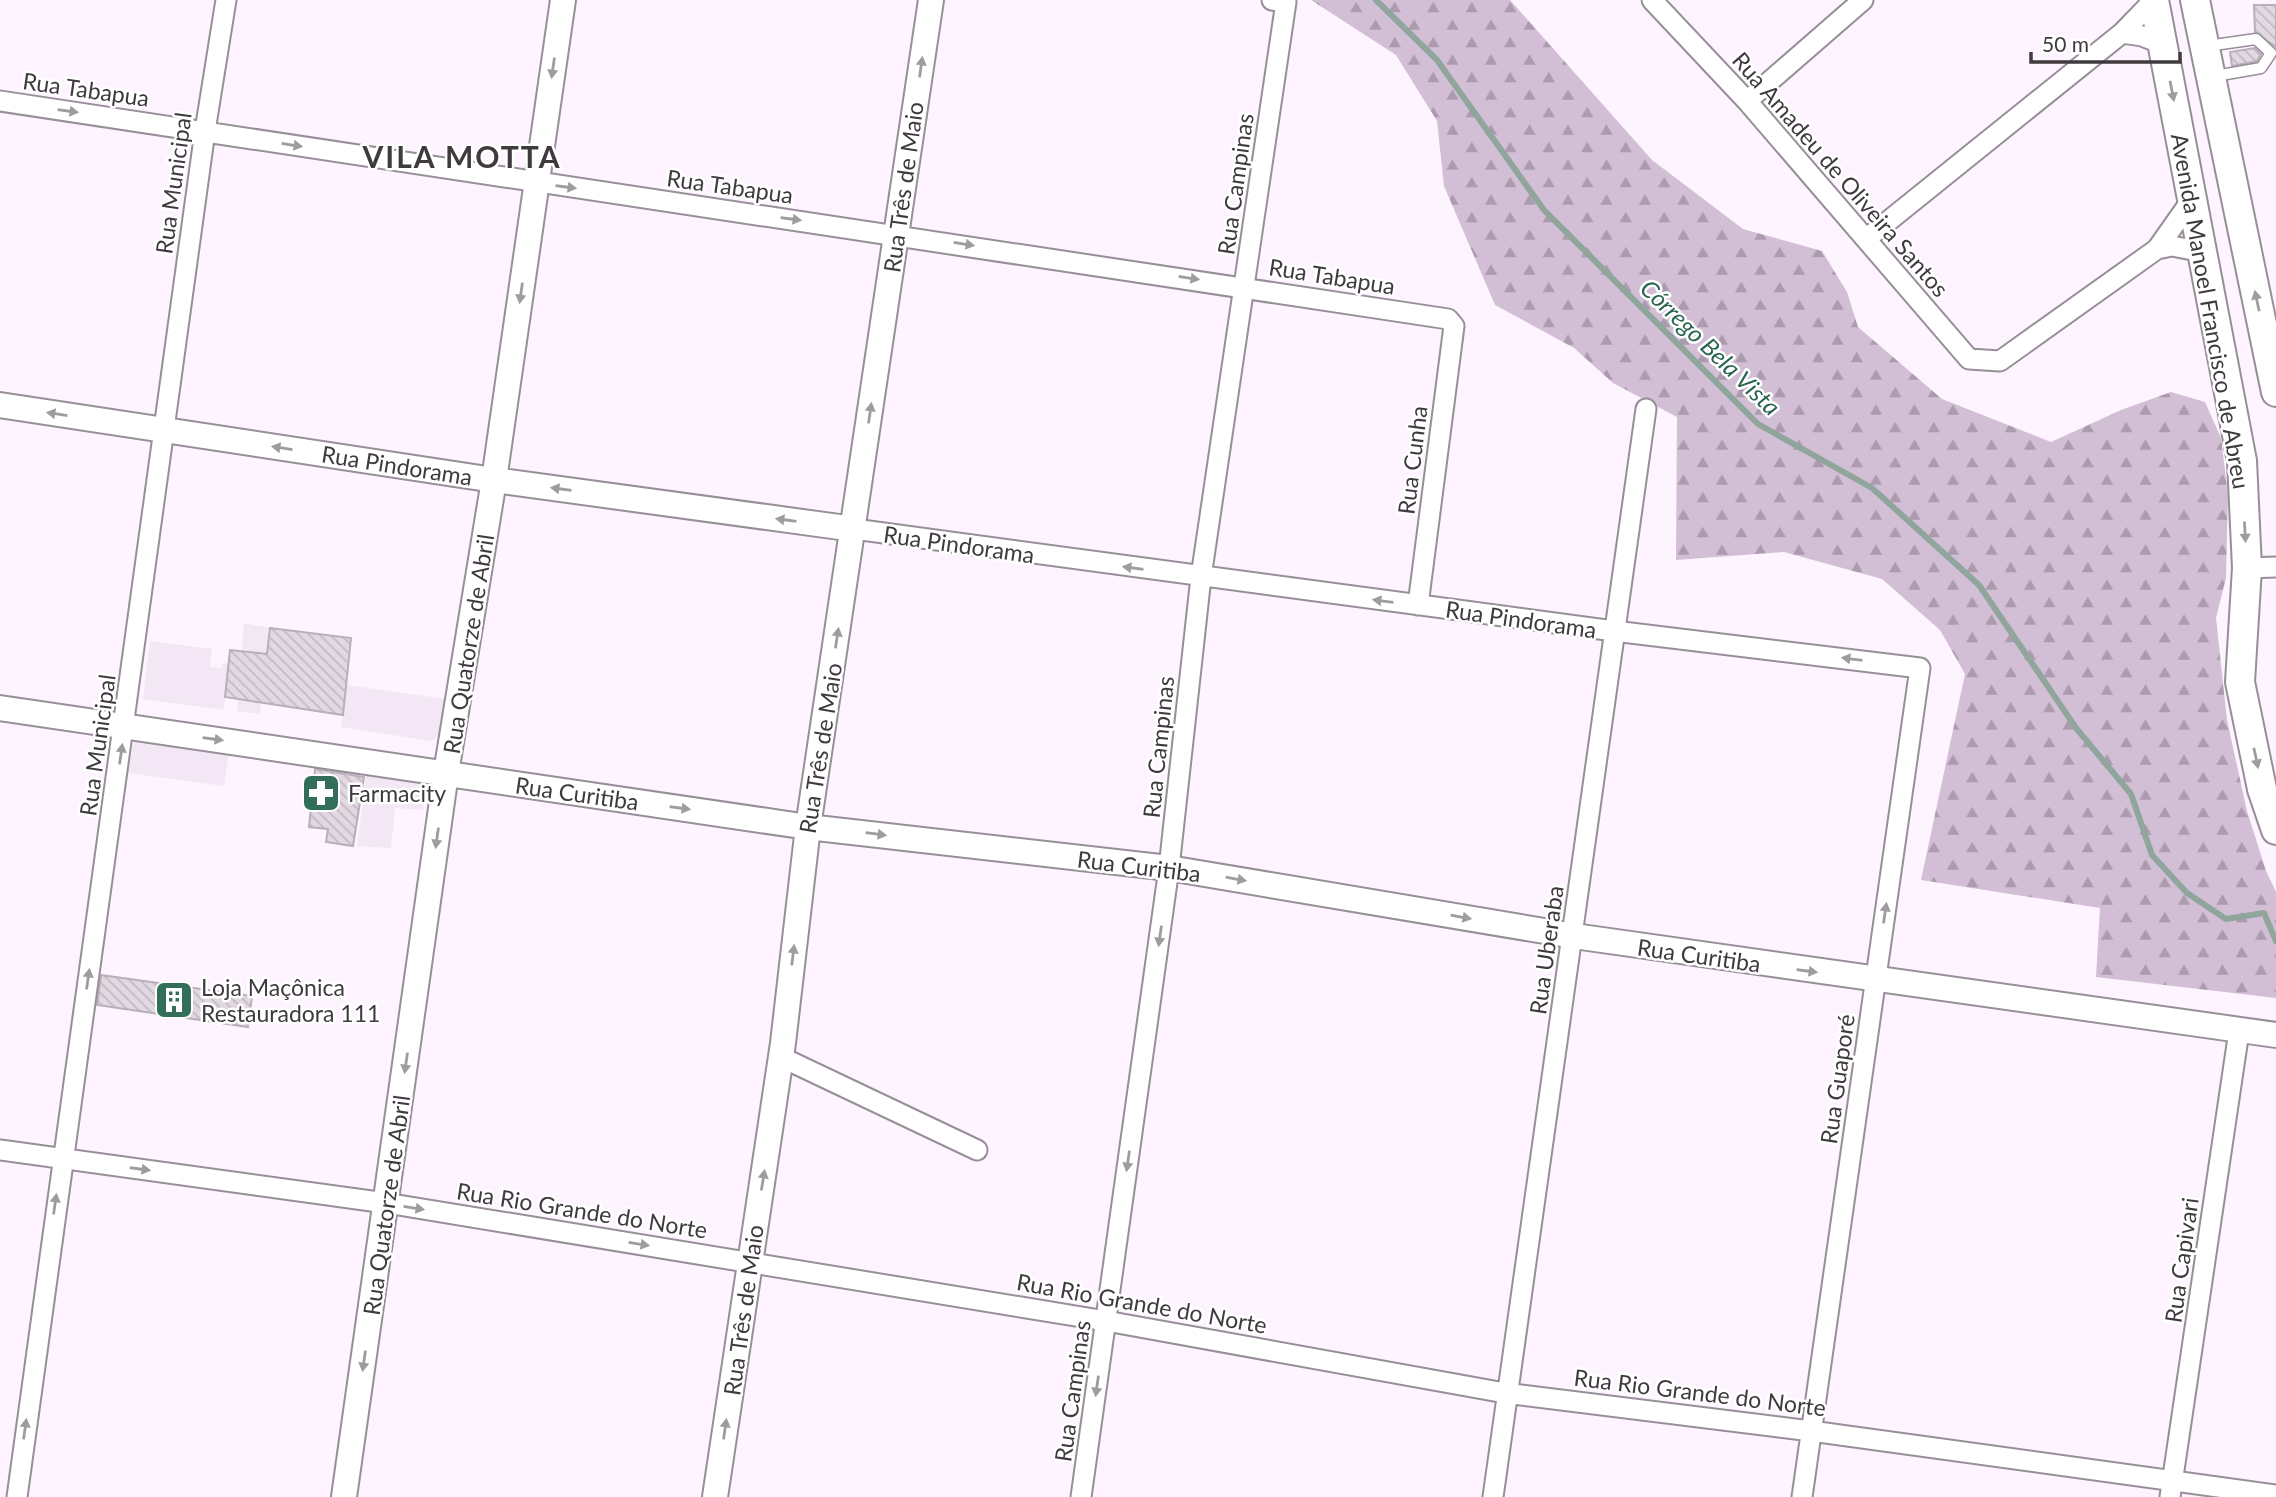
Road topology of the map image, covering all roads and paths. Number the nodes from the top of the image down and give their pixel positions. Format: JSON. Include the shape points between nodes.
{"nodes":[{"id":1,"x":226,"y":0,"type":"edge"},
{"id":2,"x":563,"y":0,"type":"edge"},
{"id":3,"x":930,"y":0,"type":"edge"},
{"id":4,"x":1652,"y":0,"type":"edge"},
{"id":5,"x":1863,"y":0,"type":"edge"},
{"id":6,"x":2154,"y":0,"type":"edge"},
{"id":7,"x":2195,"y":0,"type":"edge"},
{"id":8,"x":1279,"y":1,"type":"edge"},
{"id":9,"x":2122,"y":33,"type":"junction"},
{"id":10,"x":2163,"y":44,"type":"junction"},
{"id":11,"x":2204,"y":47,"type":"junction"},
{"id":12,"x":2211,"y":76,"type":"junction"},
{"id":13,"x":0,"y":101,"type":"edge"},
{"id":14,"x":1747,"y":101,"type":"junction"},
{"id":15,"x":205,"y":131,"type":"junction"},
{"id":16,"x":537,"y":183,"type":"junction"},
{"id":17,"x":2193,"y":198,"type":"junction"},
{"id":18,"x":896,"y":234,"type":"junction"},
{"id":19,"x":1866,"y":239,"type":"junction"},
{"id":20,"x":2157,"y":249,"type":"junction"},
{"id":21,"x":2203,"y":252,"type":"junction"},
{"id":22,"x":1246,"y":287,"type":"junction"},
{"id":23,"x":1452,"y":322,"type":"joint"},
{"id":24,"x":2276,"y":392,"type":"edge"},
{"id":25,"x":0,"y":405,"type":"edge"},
{"id":26,"x":1646,"y":409,"type":"dead end"},
{"id":27,"x":163,"y":430,"type":"junction"},
{"id":28,"x":494,"y":480,"type":"junction"},
{"id":29,"x":854,"y":529,"type":"junction"},
{"id":30,"x":2276,"y":567,"type":"edge"},
{"id":31,"x":2247,"y":568,"type":"junction"},
{"id":32,"x":1201,"y":577,"type":"junction"},
{"id":33,"x":1418,"y":605,"type":"junction"},
{"id":34,"x":1614,"y":631,"type":"junction"},
{"id":35,"x":1920,"y":667,"type":"joint"},
{"id":36,"x":0,"y":708,"type":"edge"},
{"id":37,"x":125,"y":726,"type":"junction"},
{"id":38,"x":446,"y":773,"type":"junction"},
{"id":39,"x":808,"y":827,"type":"junction"},
{"id":40,"x":2276,"y":830,"type":"edge"},
{"id":41,"x":1169,"y":868,"type":"junction"},
{"id":42,"x":1574,"y":936,"type":"junction"},
{"id":43,"x":1875,"y":981,"type":"junction"},
{"id":44,"x":2239,"y":1031,"type":"junction"},
{"id":45,"x":2276,"y":1035,"type":"edge"},
{"id":46,"x":781,"y":1057,"type":"junction"},
{"id":47,"x":0,"y":1150,"type":"edge"},
{"id":48,"x":977,"y":1150,"type":"dead end"},
{"id":49,"x":61,"y":1158,"type":"junction"},
{"id":50,"x":386,"y":1203,"type":"junction"},
{"id":51,"x":750,"y":1262,"type":"junction"},
{"id":52,"x":1106,"y":1321,"type":"junction"},
{"id":53,"x":1505,"y":1393,"type":"junction"},
{"id":54,"x":1811,"y":1431,"type":"junction"},
{"id":55,"x":2171,"y":1488,"type":"edge"},
{"id":56,"x":2276,"y":1495,"type":"edge"},
{"id":57,"x":16,"y":1497,"type":"edge"},
{"id":58,"x":344,"y":1497,"type":"edge"},
{"id":59,"x":715,"y":1497,"type":"edge"},
{"id":60,"x":1082,"y":1497,"type":"edge"},
{"id":61,"x":1493,"y":1497,"type":"edge"},
{"id":62,"x":1802,"y":1497,"type":"edge"}],
"edges":[{"from":1,"to":15,"type":"street","name":"Rua Municipal"},
{"from":2,"to":16,"type":"street","name":"Rua Quatorze de Abril","one_way":true},
{"from":18,"to":3,"type":"street","name":"Rua Três de Maio","one_way":true},
{"from":4,"to":14,"type":"street","name":"Rua Amadeu de Oliveira Santos"},
{"from":5,"to":14,"type":"street"},
{"from":6,"to":9,"type":"street"},
{"from":6,"to":10,"type":"main road","name":"Avenida Manoel Francisco de Abreu"},
{"from":7,"to":11,"type":"main road","name":"Avenida Manoel Francisco de Abreu"},
{"from":8,"to":22,"type":"street","name":"Rua Campinas"},
{"from":9,"to":10,"type":"street"},
{"from":9,"to":19,"type":"street"},
{"from":10,"to":17,"type":"main road","name":"Avenida Manoel Francisco de Abreu","one_way":true},
{"from":11,"to":12,"type":"main road","name":"Avenida Manoel Francisco de Abreu"},
{"from":11,"to":12,"type":"lane","via":[[2256,39],[2271,53],[2261,68]]},
{"from":24,"to":12,"type":"main road","name":"Avenida Manoel Francisco de Abreu","one_way":true},
{"from":13,"to":15,"type":"street","name":"Rua Tabapua","one_way":true},
{"from":14,"to":19,"type":"street","name":"Rua Amadeu de Oliveira Santos"},
{"from":15,"to":16,"type":"street","name":"Rua Tabapua","one_way":true},
{"from":15,"to":27,"type":"street","name":"Rua Municipal"},
{"from":16,"to":18,"type":"street","name":"Rua Tabapua","one_way":true},
{"from":16,"to":28,"type":"street","name":"Rua Quatorze de Abril","one_way":true},
{"from":17,"to":20,"type":"street"},
{"from":17,"to":21,"type":"main road","name":"Avenida Manoel Francisco de Abreu"},
{"from":18,"to":22,"type":"street","name":"Rua Tabapua","one_way":true},
{"from":29,"to":18,"type":"street","name":"Rua Três de Maio","one_way":true},
{"from":19,"to":20,"type":"street","name":"Rua Amadeu de Oliveira Santos","via":[[1969,359],[2000,361]]},
{"from":20,"to":21,"type":"street","via":[[2172,246]]},
{"from":21,"to":31,"type":"main road","name":"Avenida Manoel Francisco de Abreu","one_way":true,"via":[[2242,461]]},
{"from":22,"to":23,"type":"street","name":"Rua Tabapua"},
{"from":22,"to":32,"type":"street","name":"Rua Campinas"},
{"from":23,"to":33,"type":"street","name":"Rua Cunha"},
{"from":27,"to":25,"type":"street","name":"Rua Pindorama","one_way":true},
{"from":26,"to":34,"type":"street","name":"Rua Uberaba"},
{"from":28,"to":27,"type":"street","name":"Rua Pindorama","one_way":true},
{"from":27,"to":37,"type":"street","name":"Rua Municipal"},
{"from":29,"to":28,"type":"street","name":"Rua Pindorama","one_way":true},
{"from":28,"to":38,"type":"street","name":"Rua Quatorze de Abril"},
{"from":32,"to":29,"type":"street","name":"Rua Pindorama","one_way":true},
{"from":39,"to":29,"type":"street","name":"Rua Três de Maio","one_way":true},
{"from":30,"to":31,"type":"street"},
{"from":31,"to":40,"type":"main road","name":"Avenida Manoel Francisco de Abreu","one_way":true,"via":[[2240,682],[2262,789]]},
{"from":33,"to":32,"type":"street","name":"Rua Pindorama","one_way":true},
{"from":32,"to":41,"type":"street","name":"Rua Campinas"},
{"from":33,"to":34,"type":"street","name":"Rua Pindorama"},
{"from":35,"to":34,"type":"street","name":"Rua Pindorama","one_way":true},
{"from":34,"to":42,"type":"street","name":"Rua Uberaba"},
{"from":43,"to":35,"type":"street","name":"Rua Guaporé","one_way":true},
{"from":36,"to":37,"type":"street","name":"Rua Curitiba"},
{"from":37,"to":38,"type":"street","name":"Rua Curitiba","one_way":true},
{"from":49,"to":37,"type":"street","name":"Rua Municipal","one_way":true},
{"from":38,"to":39,"type":"street","name":"Rua Curitiba","one_way":true},
{"from":38,"to":50,"type":"street","name":"Rua Quatorze de Abril","one_way":true},
{"from":39,"to":41,"type":"street","name":"Rua Curitiba","one_way":true},
{"from":46,"to":39,"type":"street","name":"Rua Três de Maio","one_way":true},
{"from":41,"to":42,"type":"street","name":"Rua Curitiba","one_way":true},
{"from":41,"to":52,"type":"street","name":"Rua Campinas","one_way":true},
{"from":42,"to":43,"type":"street","name":"Rua Curitiba","one_way":true},
{"from":42,"to":53,"type":"street","name":"Rua Uberaba"},
{"from":43,"to":44,"type":"street","name":"Rua Curitiba"},
{"from":43,"to":54,"type":"street","name":"Rua Guaporé"},
{"from":44,"to":45,"type":"street","name":"Rua Curitiba"},
{"from":44,"to":55,"type":"street","name":"Rua Capivari"},
{"from":46,"to":48,"type":"street"},
{"from":51,"to":46,"type":"street","name":"Rua Três de Maio","one_way":true},
{"from":47,"to":49,"type":"street","name":"Rua Rio Grande do Norte"},
{"from":49,"to":50,"type":"street","name":"Rua Rio Grande do Norte","one_way":true},
{"from":57,"to":49,"type":"street","name":"Rua Municipal","one_way":true},
{"from":50,"to":51,"type":"street","name":"Rua Rio Grande do Norte","one_way":true},
{"from":50,"to":58,"type":"street","name":"Rua Quatorze de Abril","one_way":true},
{"from":51,"to":52,"type":"street","name":"Rua Rio Grande do Norte"},
{"from":59,"to":51,"type":"street","name":"Rua Três de Maio","one_way":true},
{"from":52,"to":53,"type":"street","name":"Rua Rio Grande do Norte"},
{"from":52,"to":60,"type":"street","name":"Rua Campinas","one_way":true},
{"from":53,"to":54,"type":"street","name":"Rua Rio Grande do Norte"},
{"from":53,"to":61,"type":"street","name":"Rua Uberaba"},
{"from":54,"to":55,"type":"street","name":"Rua Rio Grande do Norte"},
{"from":54,"to":62,"type":"street","name":"Rua Guaporé"},
{"from":55,"to":56,"type":"street","name":"Rua Rio Grande do Norte"}]}
